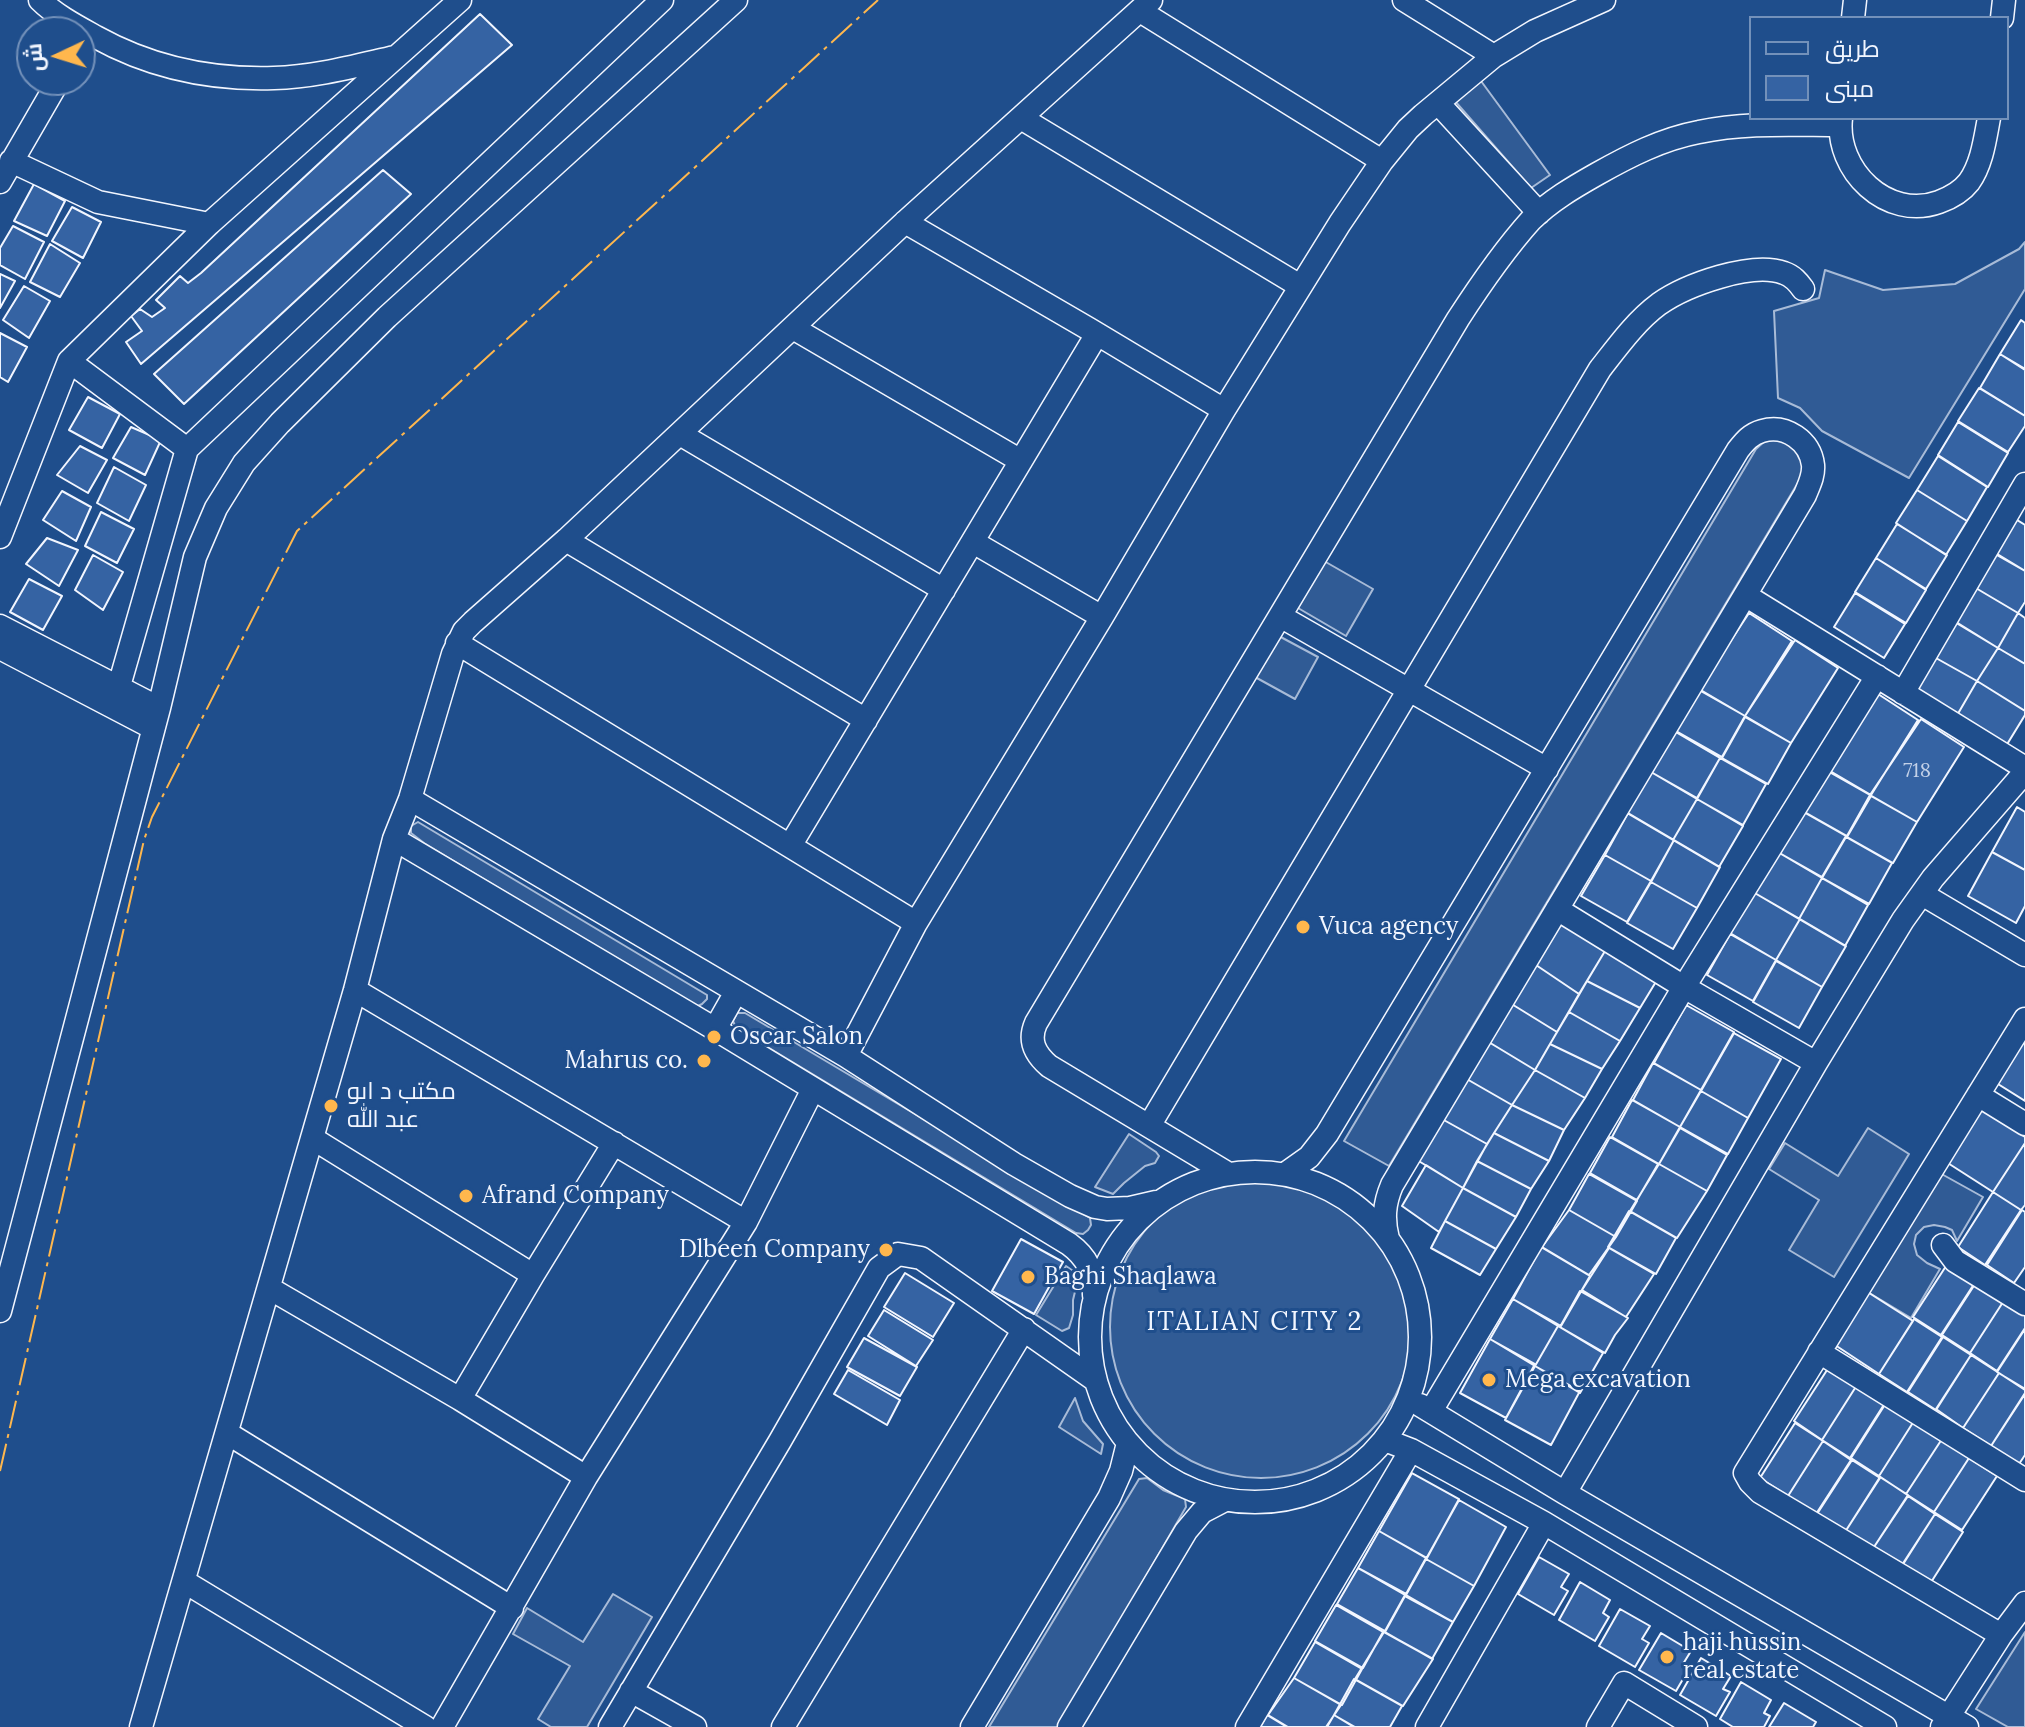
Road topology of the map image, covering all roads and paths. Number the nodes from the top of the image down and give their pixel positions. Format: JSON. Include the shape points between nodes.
{"nodes":[{"id":1,"x":40,"y":0,"type":"edge"},
{"id":2,"x":460,"y":0,"type":"edge"},
{"id":3,"x":662,"y":0,"type":"edge"},
{"id":4,"x":736,"y":0,"type":"edge"},
{"id":5,"x":1404,"y":0,"type":"edge"},
{"id":6,"x":1604,"y":0,"type":"edge"},
{"id":7,"x":1146,"y":5,"type":"edge"},
{"id":8,"x":59,"y":16,"type":"edge"},
{"id":9,"x":96,"y":42,"type":"edge"},
{"id":10,"x":400,"y":55,"type":"junction"},
{"id":11,"x":1494,"y":56,"type":"junction"},
{"id":12,"x":50,"y":96,"type":"edge"},
{"id":13,"x":1438,"y":103,"type":"junction"},
{"id":14,"x":1021,"y":118,"type":"junction"},
{"id":15,"x":1989,"y":120,"type":"edge"},
{"id":16,"x":1840,"y":122,"type":"edge"},
{"id":17,"x":11,"y":161,"type":"junction"},
{"id":18,"x":1382,"y":161,"type":"junction"},
{"id":19,"x":0,"y":182,"type":"edge"},
{"id":20,"x":1539,"y":213,"type":"junction"},
{"id":21,"x":905,"y":222,"type":"junction"},
{"id":22,"x":209,"y":224,"type":"junction"},
{"id":23,"x":1300,"y":286,"type":"junction"},
{"id":24,"x":1803,"y":289,"type":"dead end"},
{"id":25,"x":793,"y":328,"type":"junction"},
{"id":26,"x":1097,"y":334,"type":"junction"},
{"id":27,"x":69,"y":361,"type":"junction"},
{"id":28,"x":1224,"y":410,"type":"junction"},
{"id":29,"x":680,"y":434,"type":"junction"},
{"id":30,"x":187,"y":449,"type":"junction"},
{"id":31,"x":1021,"y":461,"type":"junction"},
{"id":32,"x":2025,"y":484,"type":"edge"},
{"id":33,"x":0,"y":537,"type":"edge"},
{"id":34,"x":566,"y":540,"type":"junction"},
{"id":35,"x":973,"y":542,"type":"junction"},
{"id":36,"x":944,"y":590,"type":"junction"},
{"id":37,"x":1745,"y":595,"type":"junction"},
{"id":38,"x":1280,"y":616,"type":"junction"},
{"id":39,"x":1102,"y":617,"type":"junction"},
{"id":40,"x":0,"y":626,"type":"edge"},
{"id":41,"x":457,"y":643,"type":"junction"},
{"id":42,"x":0,"y":648,"type":"edge"},
{"id":43,"x":1877,"y":676,"type":"junction"},
{"id":44,"x":1409,"y":689,"type":"junction"},
{"id":45,"x":1903,"y":693,"type":"junction"},
{"id":46,"x":116,"y":697,"type":"junction"},
{"id":47,"x":156,"y":718,"type":"junction"},
{"id":48,"x":866,"y":720,"type":"junction"},
{"id":49,"x":1547,"y":769,"type":"junction"},
{"id":50,"x":2025,"y":770,"type":"edge"},
{"id":51,"x":410,"y":799,"type":"junction"},
{"id":52,"x":394,"y":839,"type":"junction"},
{"id":53,"x":790,"y":846,"type":"junction"},
{"id":54,"x":1922,"y":894,"type":"junction"},
{"id":55,"x":1557,"y":909,"type":"junction"},
{"id":56,"x":916,"y":923,"type":"junction"},
{"id":57,"x":2025,"y":955,"type":"edge"},
{"id":58,"x":1684,"y":987,"type":"junction"},
{"id":59,"x":355,"y":990,"type":"junction"},
{"id":60,"x":736,"y":992,"type":"junction"},
{"id":61,"x":2025,"y":1019,"type":"edge"},
{"id":62,"x":715,"y":1029,"type":"junction"},
{"id":63,"x":846,"y":1056,"type":"junction"},
{"id":64,"x":1816,"y":1063,"type":"junction"},
{"id":65,"x":813,"y":1089,"type":"junction"},
{"id":66,"x":1978,"y":1095,"type":"junction"},
{"id":67,"x":2025,"y":1124,"type":"edge"},
{"id":68,"x":1149,"y":1126,"type":"junction"},
{"id":69,"x":312,"y":1138,"type":"junction"},
{"id":70,"x":614,"y":1143,"type":"junction"},
{"id":71,"x":1227,"y":1173,"type":"junction"},
{"id":72,"x":1285,"y":1174,"type":"junction"},
{"id":73,"x":1161,"y":1200,"type":"junction"},
{"id":74,"x":746,"y":1222,"type":"junction"},
{"id":75,"x":1388,"y":1239,"type":"junction"},
{"id":76,"x":1943,"y":1245,"type":"dead end"},
{"id":77,"x":533,"y":1275,"type":"junction"},
{"id":78,"x":269,"y":1288,"type":"junction"},
{"id":79,"x":1093,"y":1303,"type":"junction"},
{"id":80,"x":2025,"y":1304,"type":"edge"},
{"id":81,"x":0,"y":1311,"type":"edge"},
{"id":82,"x":1024,"y":1329,"type":"junction"},
{"id":83,"x":1819,"y":1352,"type":"junction"},
{"id":84,"x":1095,"y":1380,"type":"junction"},
{"id":85,"x":460,"y":1399,"type":"junction"},
{"id":86,"x":1408,"y":1399,"type":"junction"},
{"id":87,"x":1431,"y":1411,"type":"junction"},
{"id":88,"x":227,"y":1433,"type":"junction"},
{"id":89,"x":1385,"y":1440,"type":"junction"},
{"id":90,"x":1128,"y":1443,"type":"junction"},
{"id":91,"x":1411,"y":1450,"type":"junction"},
{"id":92,"x":586,"y":1477,"type":"junction"},
{"id":93,"x":2025,"y":1480,"type":"edge"},
{"id":94,"x":1565,"y":1493,"type":"junction"},
{"id":95,"x":1225,"y":1500,"type":"junction"},
{"id":96,"x":1544,"y":1523,"type":"junction"},
{"id":97,"x":185,"y":1582,"type":"junction"},
{"id":98,"x":2025,"y":1603,"type":"edge"},
{"id":99,"x":512,"y":1608,"type":"junction"},
{"id":100,"x":2001,"y":1635,"type":"junction"},
{"id":101,"x":631,"y":1691,"type":"junction"},
{"id":102,"x":1952,"y":1723,"type":"edge"},
{"id":103,"x":141,"y":1727,"type":"edge"},
{"id":104,"x":425,"y":1727,"type":"edge"},
{"id":105,"x":442,"y":1727,"type":"edge"},
{"id":106,"x":610,"y":1727,"type":"edge"},
{"id":107,"x":695,"y":1727,"type":"edge"},
{"id":108,"x":783,"y":1727,"type":"edge"},
{"id":109,"x":972,"y":1727,"type":"edge"},
{"id":110,"x":1069,"y":1727,"type":"edge"},
{"id":111,"x":1247,"y":1727,"type":"edge"},
{"id":112,"x":1427,"y":1727,"type":"edge"},
{"id":113,"x":1598,"y":1727,"type":"edge"},
{"id":114,"x":1696,"y":1727,"type":"edge"},
{"id":115,"x":1885,"y":1727,"type":"edge"}],
"edges":[{"from":1,"to":8,"type":"street"},
{"from":2,"to":10,"type":"street"},
{"from":3,"to":30,"type":"street"},
{"from":4,"to":47,"type":"street","via":[[387,317],[244,463],[216,508],[195,557]]},
{"from":5,"to":11,"type":"street"},
{"from":6,"to":11,"type":"street"},
{"from":7,"to":14,"type":"street"},
{"from":7,"to":18,"type":"street"},
{"from":9,"to":10,"type":"street","via":[[187,72],[230,77],[337,70]]},
{"from":10,"to":22,"type":"street"},
{"from":11,"to":13,"type":"street"},
{"from":12,"to":17,"type":"street"},
{"from":13,"to":18,"type":"street"},
{"from":13,"to":20,"type":"street"},
{"from":14,"to":21,"type":"street"},
{"from":14,"to":23,"type":"street"},
{"from":15,"to":16,"type":"street","via":[[1978,165],[1966,186],[1945,200],[1916,206],[1891,202],[1865,183],[1849,160]]},
{"from":16,"to":20,"type":"street","via":[[1741,126],[1669,140],[1619,161]]},
{"from":17,"to":19,"type":"street"},
{"from":17,"to":22,"type":"street","via":[[98,202]]},
{"from":18,"to":23,"type":"street"},
{"from":20,"to":38,"type":"street","via":[[1458,319]]},
{"from":21,"to":25,"type":"street"},
{"from":21,"to":26,"type":"street"},
{"from":22,"to":27,"type":"street"},
{"from":23,"to":28,"type":"street"},
{"from":24,"to":44,"type":"street","via":[[1785,273],[1769,270],[1702,281],[1658,305],[1625,337],[1600,369]]},
{"from":25,"to":29,"type":"street"},
{"from":25,"to":31,"type":"street"},
{"from":26,"to":28,"type":"street"},
{"from":26,"to":31,"type":"street"},
{"from":27,"to":30,"type":"street"},
{"from":27,"to":33,"type":"street"},
{"from":28,"to":39,"type":"street"},
{"from":29,"to":34,"type":"street"},
{"from":29,"to":36,"type":"street"},
{"from":30,"to":46,"type":"street"},
{"from":31,"to":35,"type":"street"},
{"from":32,"to":45,"type":"street"},
{"from":34,"to":41,"type":"street","via":[[473,622]]},
{"from":34,"to":48,"type":"street"},
{"from":35,"to":36,"type":"street"},
{"from":35,"to":39,"type":"street"},
{"from":36,"to":48,"type":"street"},
{"from":37,"to":43,"type":"street"},
{"from":37,"to":49,"type":"street","via":[[1811,481],[1809,452],[1789,432],[1760,431],[1738,450]]},
{"from":37,"to":55,"type":"street"},
{"from":38,"to":44,"type":"street"},
{"from":38,"to":68,"type":"street","via":[[1034,1027],[1033,1045],[1044,1062]]},
{"from":39,"to":56,"type":"street"},
{"from":40,"to":46,"type":"street"},
{"from":41,"to":51,"type":"street"},
{"from":41,"to":53,"type":"street"},
{"from":42,"to":46,"type":"street"},
{"from":43,"to":45,"type":"street"},
{"from":43,"to":58,"type":"street"},
{"from":44,"to":49,"type":"street"},
{"from":44,"to":68,"type":"street"},
{"from":45,"to":50,"type":"street"},
{"from":46,"to":47,"type":"street"},
{"from":47,"to":81,"type":"street"},
{"from":48,"to":53,"type":"street"},
{"from":49,"to":72,"type":"street","via":[[1319,1146]]},
{"from":50,"to":54,"type":"street"},
{"from":51,"to":52,"type":"street"},
{"from":51,"to":60,"type":"street"},
{"from":52,"to":59,"type":"street"},
{"from":52,"to":62,"type":"street"},
{"from":53,"to":56,"type":"street"},
{"from":54,"to":57,"type":"street"},
{"from":54,"to":64,"type":"street"},
{"from":55,"to":58,"type":"street"},
{"from":55,"to":75,"type":"street","via":[[1392,1185],[1384,1212]]},
{"from":56,"to":63,"type":"street"},
{"from":58,"to":64,"type":"street"},
{"from":58,"to":87,"type":"street"},
{"from":59,"to":69,"type":"street"},
{"from":59,"to":70,"type":"street"},
{"from":60,"to":62,"type":"street"},
{"from":60,"to":63,"type":"street"},
{"from":61,"to":66,"type":"street"},
{"from":62,"to":65,"type":"street"},
{"from":63,"to":73,"type":"street","via":[[1070,1196],[1107,1209]]},
{"from":64,"to":94,"type":"street"},
{"from":65,"to":74,"type":"street"},
{"from":65,"to":79,"type":"street","via":[[1083,1255],[1090,1267]]},
{"from":66,"to":67,"type":"street"},
{"from":66,"to":83,"type":"street"},
{"from":68,"to":71,"type":"street"},
{"from":69,"to":77,"type":"street"},
{"from":69,"to":78,"type":"street"},
{"from":70,"to":74,"type":"street"},
{"from":70,"to":77,"type":"street"},
{"from":71,"to":72,"type":"street"},
{"from":71,"to":73,"type":"street"},
{"from":72,"to":75,"type":"street","via":[[1343,1196]]},
{"from":73,"to":79,"type":"street","via":[[1117,1245]]},
{"from":74,"to":92,"type":"street"},
{"from":75,"to":86,"type":"street","via":[[1416,1300],[1420,1333]]},
{"from":76,"to":80,"type":"street","via":[[1955,1261]]},
{"from":77,"to":85,"type":"street"},
{"from":78,"to":85,"type":"street"},
{"from":78,"to":88,"type":"street"},
{"from":79,"to":84,"type":"street"},
{"from":82,"to":84,"type":"street"},
{"from":82,"to":101,"type":"street","via":[[921,1258],[898,1254],[879,1268]]},
{"from":82,"to":108,"type":"street"},
{"from":83,"to":93,"type":"street"},
{"from":83,"to":100,"type":"street","via":[[1745,1473],[1750,1482]]},
{"from":84,"to":90,"type":"street"},
{"from":85,"to":92,"type":"street"},
{"from":86,"to":87,"type":"street"},
{"from":86,"to":89,"type":"street"},
{"from":87,"to":94,"type":"street"},
{"from":88,"to":97,"type":"street"},
{"from":88,"to":99,"type":"street"},
{"from":89,"to":91,"type":"street"},
{"from":89,"to":95,"type":"street","via":[[1349,1473],[1310,1493],[1268,1502]]},
{"from":90,"to":95,"type":"street","via":[[1179,1484]]},
{"from":90,"to":109,"type":"street","via":[[1109,1498]]},
{"from":91,"to":96,"type":"street"},
{"from":91,"to":111,"type":"street"},
{"from":92,"to":99,"type":"street"},
{"from":94,"to":102,"type":"street"},
{"from":95,"to":110,"type":"street","via":[[1202,1512],[1186,1531]]},
{"from":96,"to":112,"type":"street"},
{"from":96,"to":115,"type":"street"},
{"from":97,"to":103,"type":"street"},
{"from":97,"to":104,"type":"street"},
{"from":98,"to":100,"type":"street"},
{"from":99,"to":105,"type":"street"},
{"from":100,"to":102,"type":"street"},
{"from":101,"to":106,"type":"street"},
{"from":101,"to":107,"type":"street"},
{"from":113,"to":114,"type":"street","via":[[1624,1683]]}]}
